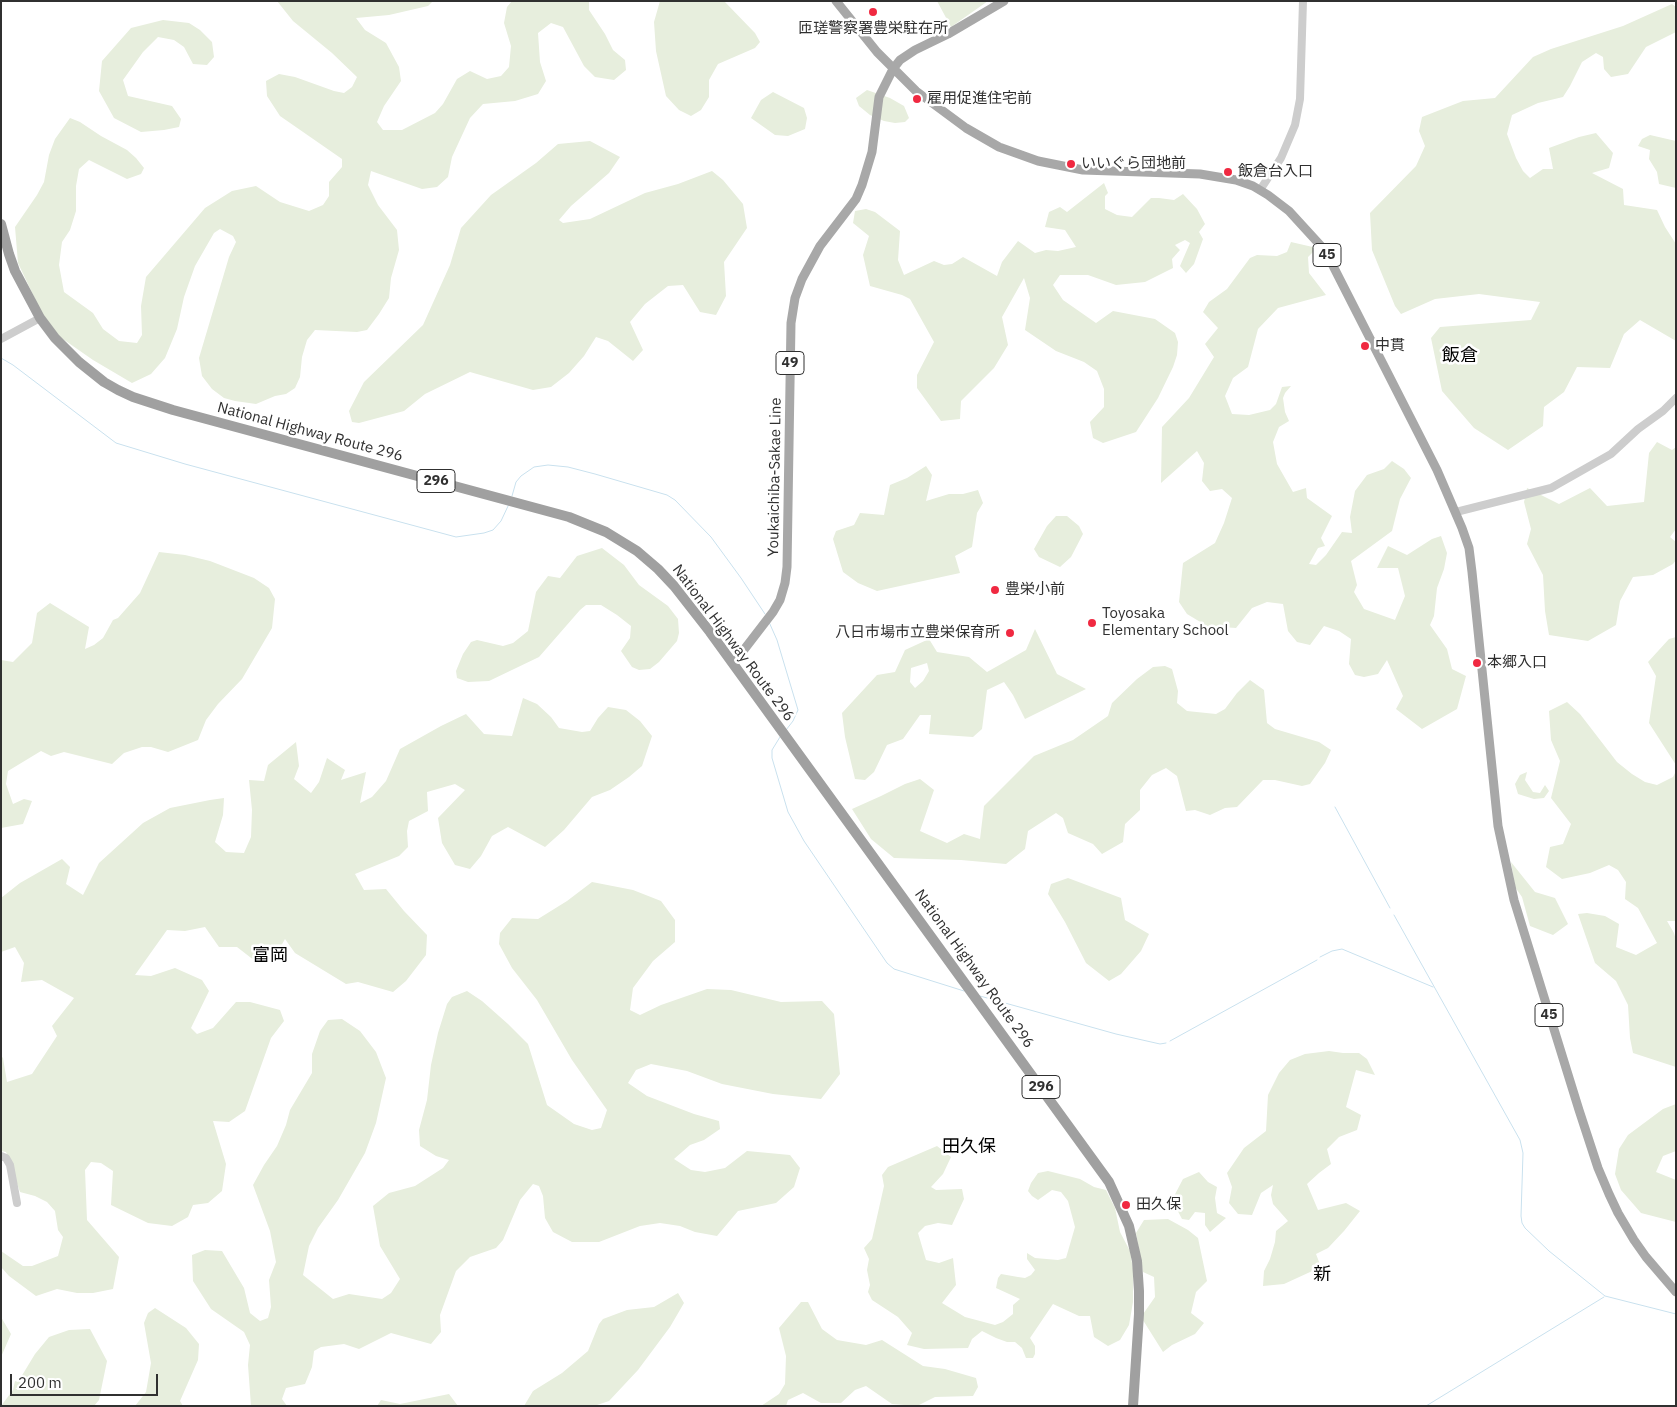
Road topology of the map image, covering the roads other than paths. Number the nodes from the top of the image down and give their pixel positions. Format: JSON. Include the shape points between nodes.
{"nodes":[{"id":1,"x":836,"y":1,"type":"edge"},
{"id":2,"x":1004,"y":1,"type":"edge"},
{"id":3,"x":1303,"y":1,"type":"edge"},
{"id":4,"x":893,"y":69,"type":"junction"},
{"id":5,"x":1260,"y":190,"type":"junction"},
{"id":6,"x":1,"y":224,"type":"edge"},
{"id":7,"x":40,"y":318,"type":"junction"},
{"id":8,"x":1,"y":339,"type":"edge"},
{"id":9,"x":1676,"y":398,"type":"edge"},
{"id":10,"x":1456,"y":512,"type":"junction"},
{"id":11,"x":732,"y":664,"type":"junction"},
{"id":12,"x":1,"y":1156,"type":"edge"},
{"id":13,"x":17,"y":1203,"type":"dead end"},
{"id":14,"x":1676,"y":1292,"type":"edge"},
{"id":15,"x":1133,"y":1406,"type":"edge"}],
"edges":[{"from":1,"to":4,"type":"main road","number":"45"},
{"from":2,"to":4,"type":"main road","name":"Youkaichiba-Sakae Line","number":"49","via":[[915,50]]},
{"from":3,"to":5,"type":"street","via":[[1300,99],[1295,125]]},
{"from":4,"to":5,"type":"main road","number":"45","via":[[916,91],[966,128],[1038,162],[1082,170],[1219,176]]},
{"from":4,"to":11,"type":"main road","name":"Youkaichiba-Sakae Line","number":"49","via":[[879,97],[872,152],[862,185],[856,199],[820,246],[795,298],[791,324],[786,575],[780,600],[765,626]]},
{"from":5,"to":10,"type":"main road","number":"45","via":[[1289,211],[1329,258]]},
{"from":6,"to":7,"type":"highway","name":"National Highway Route 296","number":"296","via":[[15,271]]},
{"from":7,"to":8,"type":"street"},
{"from":7,"to":11,"type":"highway","name":"National Highway Route 296","number":"296","via":[[79,362],[104,382],[133,397],[569,517],[606,532],[658,569],[692,608]]},
{"from":9,"to":10,"type":"street","via":[[1611,454],[1551,488]]},
{"from":10,"to":14,"type":"main road","number":"45","via":[[1469,548],[1498,826],[1514,900],[1605,1185],[1634,1240]]},
{"from":11,"to":15,"type":"highway","name":"National Highway Route 296","number":"296","via":[[1109,1182],[1129,1226],[1137,1261],[1139,1314]]},
{"from":12,"to":13,"type":"street","via":[[10,1165]]}]}
